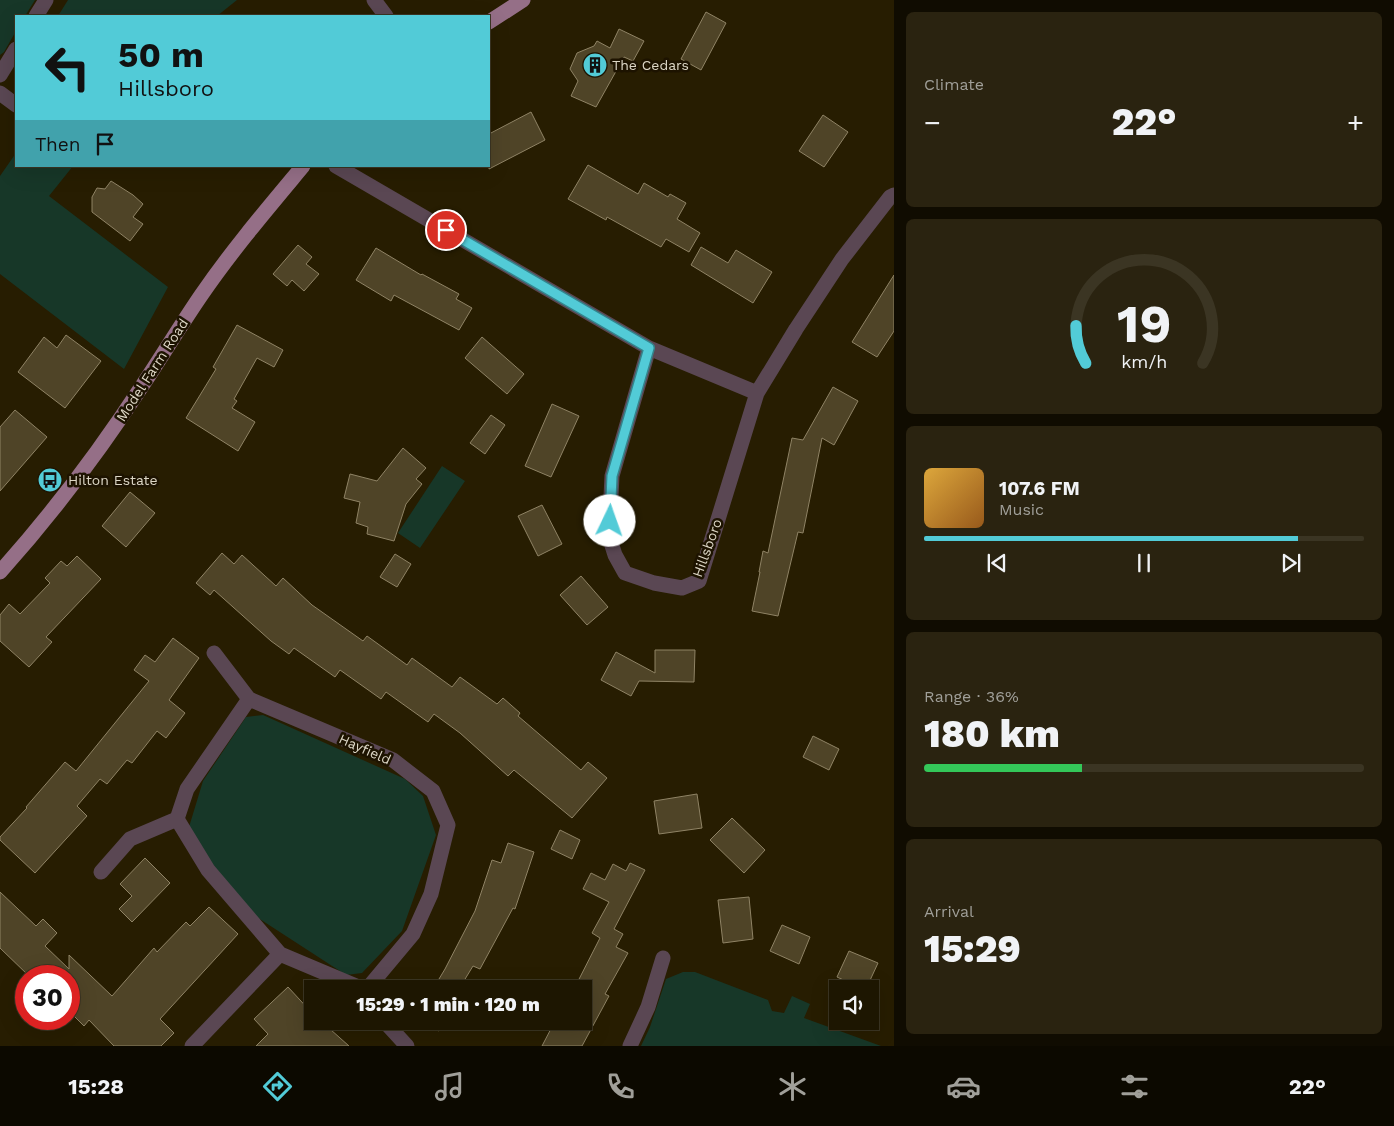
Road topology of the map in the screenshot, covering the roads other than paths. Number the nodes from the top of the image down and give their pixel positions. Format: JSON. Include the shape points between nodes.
{"nodes":[{"id":1,"x":46,"y":0,"type":"edge"},
{"id":2,"x":374,"y":0,"type":"edge"},
{"id":3,"x":523,"y":0,"type":"edge"},
{"id":4,"x":37,"y":15,"type":"edge"},
{"id":5,"x":385,"y":15,"type":"edge"},
{"id":6,"x":490,"y":21,"type":"edge"},
{"id":7,"x":15,"y":51,"type":"edge"},
{"id":8,"x":0,"y":75,"type":"edge"},
{"id":9,"x":0,"y":92,"type":"edge"},
{"id":10,"x":15,"y":104,"type":"edge"},
{"id":11,"x":302,"y":167,"type":"edge"},
{"id":12,"x":338,"y":167,"type":"edge"},
{"id":13,"x":892,"y":196,"type":"edge"},
{"id":14,"x":649,"y":348,"type":"junction"},
{"id":15,"x":757,"y":393,"type":"junction"},
{"id":16,"x":0,"y":572,"type":"edge"},
{"id":17,"x":214,"y":653,"type":"dead end"},
{"id":18,"x":249,"y":699,"type":"junction"},
{"id":19,"x":177,"y":819,"type":"junction"},
{"id":20,"x":100,"y":872,"type":"dead end"},
{"id":21,"x":280,"y":954,"type":"junction"},
{"id":22,"x":663,"y":958,"type":"dead end"},
{"id":23,"x":342,"y":980,"type":"edge"},
{"id":24,"x":375,"y":980,"type":"edge"},
{"id":25,"x":392,"y":1030,"type":"edge"},
{"id":26,"x":192,"y":1046,"type":"edge"},
{"id":27,"x":407,"y":1046,"type":"edge"},
{"id":28,"x":630,"y":1046,"type":"edge"}],
"edges":[{"from":1,"to":4,"type":"street"},
{"from":2,"to":5,"type":"street"},
{"from":3,"to":6,"type":"main road"},
{"from":7,"to":8,"type":"street"},
{"from":9,"to":10,"type":"street"},
{"from":11,"to":16,"type":"main road","name":"Model Farm Road","via":[[241,240],[113,428],[67,491]]},
{"from":12,"to":14,"type":"street"},
{"from":13,"to":15,"type":"street","name":"Hillsboro","via":[[842,259]]},
{"from":14,"to":15,"type":"street"},
{"from":14,"to":15,"type":"street","name":"Hillsboro","via":[[612,476],[609,536],[614,555],[625,573],[682,588],[699,581]]},
{"from":17,"to":18,"type":"street","name":"Hayfield"},
{"from":18,"to":19,"type":"street","via":[[187,789]]},
{"from":18,"to":24,"type":"street","name":"Hayfield","via":[[393,760],[433,791],[448,825],[431,894],[413,934]]},
{"from":19,"to":20,"type":"street","via":[[130,840]]},
{"from":19,"to":21,"type":"street","via":[[208,870]]},
{"from":21,"to":23,"type":"street"},
{"from":21,"to":26,"type":"street"},
{"from":22,"to":28,"type":"street","via":[[648,1007]]},
{"from":25,"to":27,"type":"street"}]}
